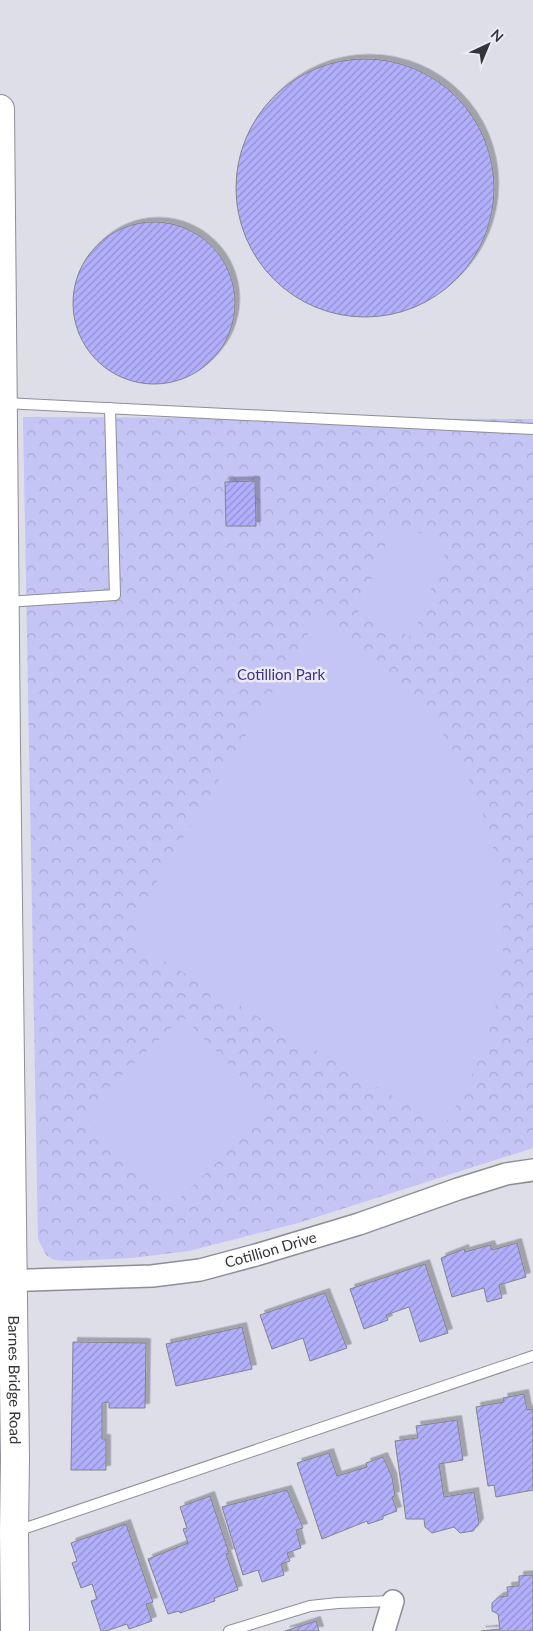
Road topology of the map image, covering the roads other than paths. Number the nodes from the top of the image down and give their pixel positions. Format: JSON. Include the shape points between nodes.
{"nodes":[{"id":1,"x":0,"y":109,"type":"edge"},
{"id":2,"x":1,"y":197,"type":"edge"},
{"id":3,"x":2,"y":389,"type":"edge"},
{"id":4,"x":110,"y":408,"type":"junction"},
{"id":5,"x":533,"y":429,"type":"edge"},
{"id":6,"x":2,"y":562,"type":"edge"},
{"id":7,"x":5,"y":602,"type":"junction"},
{"id":8,"x":3,"y":746,"type":"edge"},
{"id":9,"x":4,"y":925,"type":"edge"},
{"id":10,"x":6,"y":1106,"type":"edge"},
{"id":11,"x":533,"y":1170,"type":"edge"},
{"id":12,"x":6,"y":1281,"type":"edge"},
{"id":13,"x":533,"y":1356,"type":"edge"},
{"id":14,"x":14,"y":1532,"type":"junction"},
{"id":15,"x":394,"y":1601,"type":"joint"},
{"id":16,"x":15,"y":1631,"type":"edge"},
{"id":17,"x":229,"y":1631,"type":"edge"},
{"id":18,"x":384,"y":1631,"type":"edge"}],
"edges":[{"from":1,"to":2,"type":"street","name":"Barnes Bridge Road"},
{"from":2,"to":3,"type":"street","name":"Barnes Bridge Road"},
{"from":3,"to":4,"type":"lane"},
{"from":3,"to":6,"type":"street","name":"Barnes Bridge Road"},
{"from":4,"to":5,"type":"lane"},
{"from":4,"to":7,"type":"lane","via":[[115,595]]},
{"from":6,"to":7,"type":"street","name":"Barnes Bridge Road"},
{"from":7,"to":8,"type":"street","name":"Barnes Bridge Road"},
{"from":8,"to":9,"type":"street","name":"Barnes Bridge Road"},
{"from":9,"to":10,"type":"street","name":"Barnes Bridge Road"},
{"from":10,"to":12,"type":"street","name":"Barnes Bridge Road"},
{"from":11,"to":12,"type":"street","name":"Cotillion Drive","via":[[482,1181],[359,1224],[200,1270],[152,1276]]},
{"from":12,"to":14,"type":"street","name":"Barnes Bridge Road"},
{"from":13,"to":14,"type":"lane"},
{"from":14,"to":16,"type":"street","name":"Barnes Bridge Road"},
{"from":15,"to":17,"type":"lane","via":[[310,1606]]},
{"from":15,"to":18,"type":"street"}]}
